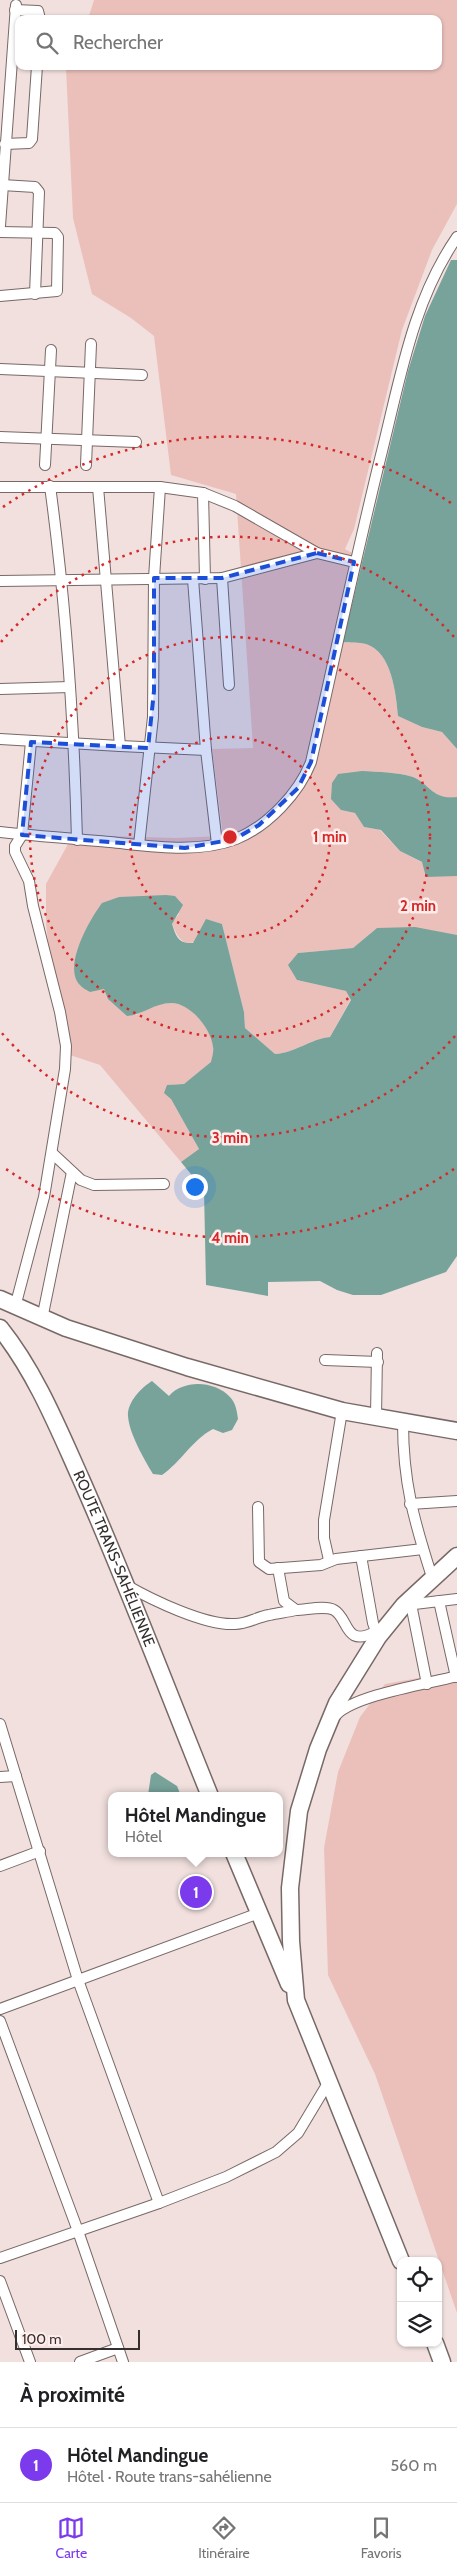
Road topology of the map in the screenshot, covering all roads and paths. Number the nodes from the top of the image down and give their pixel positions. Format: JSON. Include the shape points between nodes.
{"nodes":[{"id":1,"x":39,"y":15,"type":"edge"},
{"id":2,"x":37,"y":70,"type":"edge"},
{"id":3,"x":5,"y":144,"type":"junction"},
{"id":4,"x":2,"y":185,"type":"junction"},
{"id":5,"x":0,"y":226,"type":"edge"},
{"id":6,"x":0,"y":232,"type":"edge"},
{"id":7,"x":37,"y":233,"type":"junction"},
{"id":8,"x":457,"y":237,"type":"edge"},
{"id":9,"x":35,"y":294,"type":"junction"},
{"id":10,"x":0,"y":296,"type":"edge"},
{"id":11,"x":91,"y":344,"type":"dead end"},
{"id":12,"x":50,"y":350,"type":"dead end"},
{"id":13,"x":0,"y":369,"type":"edge"},
{"id":14,"x":50,"y":371,"type":"junction"},
{"id":15,"x":91,"y":373,"type":"junction"},
{"id":16,"x":142,"y":375,"type":"dead end"},
{"id":17,"x":0,"y":438,"type":"edge"},
{"id":18,"x":46,"y":439,"type":"junction"},
{"id":19,"x":87,"y":441,"type":"junction"},
{"id":20,"x":136,"y":442,"type":"dead end"},
{"id":21,"x":45,"y":465,"type":"dead end"},
{"id":22,"x":86,"y":465,"type":"dead end"},
{"id":23,"x":50,"y":486,"type":"junction"},
{"id":24,"x":0,"y":487,"type":"edge"},
{"id":25,"x":98,"y":487,"type":"junction"},
{"id":26,"x":160,"y":487,"type":"junction"},
{"id":27,"x":203,"y":493,"type":"junction"},
{"id":28,"x":317,"y":553,"type":"junction"},
{"id":29,"x":354,"y":562,"type":"junction"},
{"id":30,"x":154,"y":578,"type":"junction"},
{"id":31,"x":222,"y":578,"type":"junction"},
{"id":32,"x":193,"y":579,"type":"junction"},
{"id":33,"x":205,"y":579,"type":"junction"},
{"id":34,"x":107,"y":580,"type":"junction"},
{"id":35,"x":0,"y":581,"type":"edge"},
{"id":36,"x":63,"y":581,"type":"junction"},
{"id":37,"x":228,"y":685,"type":"dead end"},
{"id":38,"x":70,"y":687,"type":"junction"},
{"id":39,"x":0,"y":690,"type":"edge"},
{"id":40,"x":0,"y":739,"type":"edge"},
{"id":41,"x":32,"y":742,"type":"junction"},
{"id":42,"x":74,"y":743,"type":"junction"},
{"id":43,"x":120,"y":746,"type":"junction"},
{"id":44,"x":148,"y":748,"type":"junction"},
{"id":45,"x":206,"y":750,"type":"junction"},
{"id":46,"x":0,"y":832,"type":"edge"},
{"id":47,"x":22,"y":835,"type":"junction"},
{"id":48,"x":78,"y":840,"type":"junction"},
{"id":49,"x":217,"y":844,"type":"junction"},
{"id":50,"x":139,"y":845,"type":"junction"},
{"id":51,"x":52,"y":1153,"type":"junction"},
{"id":52,"x":72,"y":1172,"type":"junction"},
{"id":53,"x":164,"y":1184,"type":"dead end"},
{"id":54,"x":0,"y":1299,"type":"edge"},
{"id":55,"x":15,"y":1307,"type":"junction"},
{"id":56,"x":42,"y":1319,"type":"junction"},
{"id":57,"x":3,"y":1336,"type":"edge"},
{"id":58,"x":325,"y":1360,"type":"dead end"},
{"id":59,"x":342,"y":1410,"type":"junction"},
{"id":60,"x":376,"y":1417,"type":"junction"},
{"id":61,"x":403,"y":1423,"type":"junction"},
{"id":62,"x":457,"y":1432,"type":"edge"},
{"id":63,"x":457,"y":1501,"type":"edge"},
{"id":64,"x":410,"y":1504,"type":"junction"},
{"id":65,"x":258,"y":1507,"type":"dead end"},
{"id":66,"x":423,"y":1549,"type":"junction"},
{"id":67,"x":361,"y":1556,"type":"junction"},
{"id":68,"x":457,"y":1556,"type":"edge"},
{"id":69,"x":329,"y":1560,"type":"junction"},
{"id":70,"x":278,"y":1568,"type":"junction"},
{"id":71,"x":432,"y":1577,"type":"junction"},
{"id":72,"x":125,"y":1584,"type":"junction"},
{"id":73,"x":457,"y":1599,"type":"edge"},
{"id":74,"x":439,"y":1602,"type":"junction"},
{"id":75,"x":408,"y":1605,"type":"junction"},
{"id":76,"x":296,"y":1610,"type":"junction"},
{"id":77,"x":376,"y":1634,"type":"junction"},
{"id":78,"x":456,"y":1676,"type":"edge"},
{"id":79,"x":427,"y":1684,"type":"junction"},
{"id":80,"x":327,"y":1724,"type":"junction"},
{"id":81,"x":0,"y":1727,"type":"edge"},
{"id":82,"x":16,"y":1776,"type":"junction"},
{"id":83,"x":0,"y":1777,"type":"edge"},
{"id":84,"x":208,"y":1792,"type":"edge"},
{"id":85,"x":40,"y":1851,"type":"junction"},
{"id":86,"x":236,"y":1857,"type":"edge"},
{"id":87,"x":0,"y":1866,"type":"edge"},
{"id":88,"x":259,"y":1913,"type":"junction"},
{"id":89,"x":78,"y":1980,"type":"junction"},
{"id":90,"x":296,"y":2000,"type":"junction"},
{"id":91,"x":0,"y":2008,"type":"edge"},
{"id":92,"x":0,"y":2021,"type":"edge"},
{"id":93,"x":328,"y":2082,"type":"junction"},
{"id":94,"x":159,"y":2203,"type":"junction"},
{"id":95,"x":78,"y":2231,"type":"junction"},
{"id":96,"x":399,"y":2257,"type":"edge"},
{"id":97,"x":0,"y":2258,"type":"edge"},
{"id":98,"x":0,"y":2281,"type":"edge"},
{"id":99,"x":436,"y":2347,"type":"edge"},
{"id":100,"x":118,"y":2348,"type":"junction"},
{"id":101,"x":30,"y":2362,"type":"edge"},
{"id":102,"x":80,"y":2362,"type":"edge"},
{"id":103,"x":123,"y":2362,"type":"edge"},
{"id":104,"x":442,"y":2362,"type":"edge"}],
"edges":[{"from":1,"to":3,"type":"street","via":[[38,12],[15,7]]},
{"from":2,"to":3,"type":"street","via":[[32,140],[29,143]]},
{"from":3,"to":4,"type":"street"},
{"from":4,"to":5,"type":"street"},
{"from":4,"to":7,"type":"street","via":[[38,189]]},
{"from":6,"to":7,"type":"street"},
{"from":7,"to":9,"type":"street"},
{"from":7,"to":9,"type":"street","via":[[55,233],[58,237],[58,288],[54,293]]},
{"from":8,"to":29,"type":"street","via":[[436,270],[408,344]]},
{"from":9,"to":10,"type":"street"},
{"from":11,"to":15,"type":"street"},
{"from":12,"to":14,"type":"street"},
{"from":13,"to":14,"type":"street"},
{"from":14,"to":15,"type":"street"},
{"from":14,"to":18,"type":"street"},
{"from":15,"to":16,"type":"street"},
{"from":15,"to":19,"type":"street"},
{"from":17,"to":18,"type":"street"},
{"from":18,"to":19,"type":"street"},
{"from":18,"to":21,"type":"street"},
{"from":19,"to":20,"type":"street"},
{"from":19,"to":22,"type":"street"},
{"from":23,"to":24,"type":"street"},
{"from":23,"to":25,"type":"street"},
{"from":23,"to":36,"type":"street"},
{"from":25,"to":26,"type":"street"},
{"from":25,"to":34,"type":"street"},
{"from":26,"to":27,"type":"street"},
{"from":26,"to":30,"type":"street"},
{"from":27,"to":28,"type":"street","via":[[234,506]]},
{"from":27,"to":33,"type":"street"},
{"from":28,"to":29,"type":"street"},
{"from":28,"to":31,"type":"street"},
{"from":29,"to":49,"type":"street","via":[[306,776],[259,825],[235,839]]},
{"from":30,"to":32,"type":"street"},
{"from":30,"to":34,"type":"street"},
{"from":30,"to":44,"type":"street","via":[[154,691]]},
{"from":31,"to":33,"type":"street"},
{"from":31,"to":37,"type":"street"},
{"from":32,"to":33,"type":"street"},
{"from":32,"to":45,"type":"street"},
{"from":34,"to":36,"type":"street"},
{"from":34,"to":43,"type":"street"},
{"from":35,"to":36,"type":"street"},
{"from":36,"to":38,"type":"street"},
{"from":38,"to":39,"type":"street"},
{"from":38,"to":42,"type":"street"},
{"from":40,"to":41,"type":"street"},
{"from":41,"to":42,"type":"street"},
{"from":41,"to":47,"type":"street"},
{"from":42,"to":43,"type":"street"},
{"from":42,"to":48,"type":"street"},
{"from":43,"to":44,"type":"street"},
{"from":44,"to":45,"type":"street"},
{"from":44,"to":50,"type":"street"},
{"from":45,"to":49,"type":"street"},
{"from":46,"to":47,"type":"street"},
{"from":47,"to":48,"type":"street"},
{"from":47,"to":51,"type":"street","via":[[15,852],[29,882],[32,906],[65,1032],[65,1069]]},
{"from":48,"to":50,"type":"street"},
{"from":49,"to":50,"type":"street","via":[[184,848]]},
{"from":51,"to":52,"type":"street"},
{"from":51,"to":55,"type":"street","via":[[37,1227]]},
{"from":52,"to":53,"type":"street","via":[[94,1185]]},
{"from":52,"to":56,"type":"street"},
{"from":54,"to":55,"type":"highway"},
{"from":55,"to":56,"type":"highway"},
{"from":56,"to":59,"type":"highway","via":[[187,1367]]},
{"from":57,"to":72,"type":"highway","name":"ROUTE TRANS-SAHÉLIENNE","via":[[51,1412]]},
{"from":58,"to":60,"type":"street","via":[[377,1357]]},
{"from":59,"to":60,"type":"highway"},
{"from":59,"to":69,"type":"street","via":[[324,1520]]},
{"from":60,"to":61,"type":"highway"},
{"from":61,"to":62,"type":"highway"},
{"from":61,"to":64,"type":"street"},
{"from":63,"to":64,"type":"street"},
{"from":64,"to":66,"type":"street"},
{"from":65,"to":70,"type":"street","via":[[259,1562],[269,1568]]},
{"from":66,"to":67,"type":"street"},
{"from":66,"to":71,"type":"street"},
{"from":67,"to":69,"type":"street"},
{"from":67,"to":77,"type":"street"},
{"from":68,"to":71,"type":"highway"},
{"from":69,"to":70,"type":"street","via":[[321,1566]]},
{"from":70,"to":76,"type":"street","via":[[284,1601]]},
{"from":71,"to":75,"type":"highway"},
{"from":72,"to":76,"type":"street","via":[[144,1596],[185,1613],[226,1624],[242,1624]]},
{"from":72,"to":84,"type":"highway","name":"ROUTE TRANS-SAHÉLIENNE"},
{"from":73,"to":74,"type":"street"},
{"from":74,"to":75,"type":"street"},
{"from":74,"to":78,"type":"street"},
{"from":75,"to":77,"type":"highway"},
{"from":75,"to":79,"type":"street"},
{"from":76,"to":77,"type":"street","via":[[332,1609],[351,1633]]},
{"from":77,"to":80,"type":"highway"},
{"from":78,"to":79,"type":"street"},
{"from":79,"to":80,"type":"street","via":[[358,1700],[342,1708]]},
{"from":80,"to":90,"type":"highway","via":[[299,1811],[293,1849],[291,1941]]},
{"from":81,"to":82,"type":"street"},
{"from":82,"to":83,"type":"street"},
{"from":82,"to":85,"type":"street"},
{"from":85,"to":87,"type":"street"},
{"from":85,"to":89,"type":"street"},
{"from":86,"to":88,"type":"highway"},
{"from":88,"to":89,"type":"street"},
{"from":88,"to":90,"type":"highway"},
{"from":89,"to":91,"type":"street"},
{"from":89,"to":94,"type":"street"},
{"from":90,"to":93,"type":"highway"},
{"from":92,"to":95,"type":"street"},
{"from":93,"to":94,"type":"street","via":[[306,2122],[287,2144],[226,2177]]},
{"from":93,"to":96,"type":"highway"},
{"from":94,"to":95,"type":"street"},
{"from":95,"to":97,"type":"street"},
{"from":95,"to":100,"type":"street"},
{"from":98,"to":101,"type":"street"},
{"from":99,"to":104,"type":"highway"},
{"from":100,"to":102,"type":"street"},
{"from":100,"to":103,"type":"street"}]}
